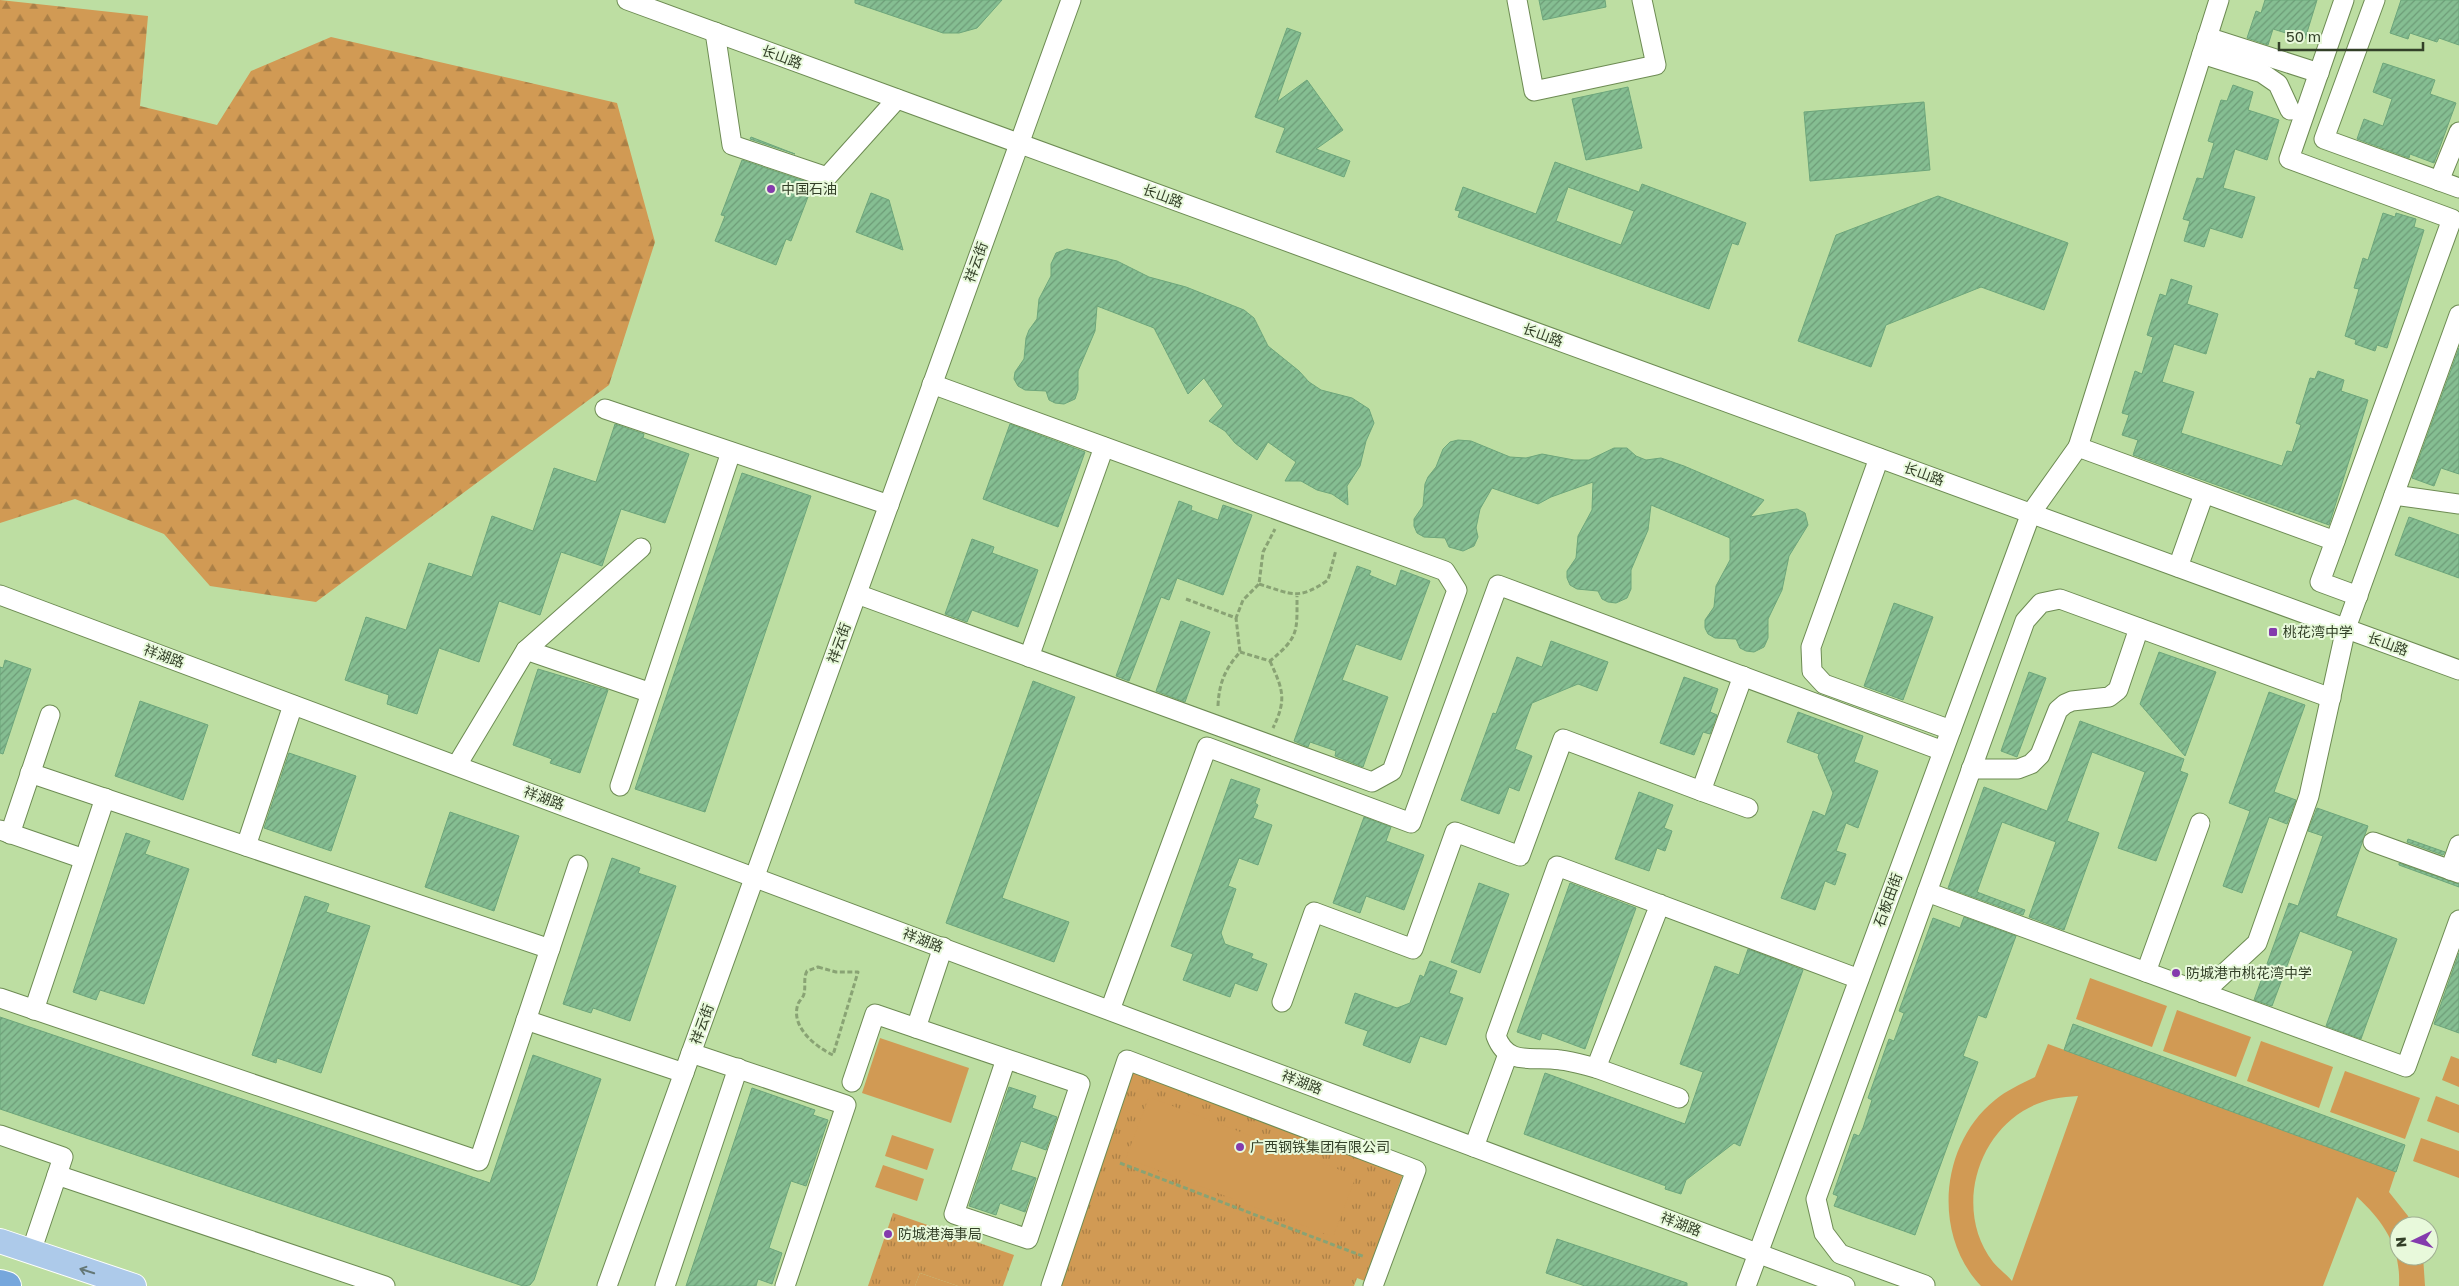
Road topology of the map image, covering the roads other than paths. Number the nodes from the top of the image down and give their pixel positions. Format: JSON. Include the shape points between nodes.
{"nodes":[{"id":1,"x":627,"y":0,"type":"edge"},
{"id":2,"x":1071,"y":0,"type":"edge"},
{"id":3,"x":1517,"y":0,"type":"edge"},
{"id":4,"x":1642,"y":0,"type":"edge"},
{"id":5,"x":2219,"y":0,"type":"edge"},
{"id":6,"x":2344,"y":0,"type":"edge"},
{"id":7,"x":2375,"y":0,"type":"edge"},
{"id":8,"x":715,"y":32,"type":"junction"},
{"id":9,"x":2205,"y":46,"type":"junction"},
{"id":10,"x":2319,"y":73,"type":"junction"},
{"id":11,"x":897,"y":99,"type":"junction"},
{"id":12,"x":2290,"y":110,"type":"dead end"},
{"id":13,"x":2459,"y":132,"type":"edge"},
{"id":14,"x":1019,"y":143,"type":"junction"},
{"id":15,"x":2439,"y":181,"type":"junction"},
{"id":16,"x":2459,"y":188,"type":"edge"},
{"id":17,"x":2459,"y":315,"type":"edge"},
{"id":18,"x":932,"y":384,"type":"junction"},
{"id":19,"x":604,"y":409,"type":"dead end"},
{"id":20,"x":1104,"y":447,"type":"junction"},
{"id":21,"x":2078,"y":448,"type":"junction"},
{"id":22,"x":732,"y":452,"type":"junction"},
{"id":23,"x":1879,"y":458,"type":"junction"},
{"id":24,"x":2204,"y":494,"type":"junction"},
{"id":25,"x":2394,"y":495,"type":"junction"},
{"id":26,"x":2459,"y":504,"type":"edge"},
{"id":27,"x":889,"y":505,"type":"junction"},
{"id":28,"x":2031,"y":513,"type":"junction"},
{"id":29,"x":2335,"y":541,"type":"junction"},
{"id":30,"x":641,"y":548,"type":"dead end"},
{"id":31,"x":2178,"y":567,"type":"junction"},
{"id":32,"x":857,"y":594,"type":"junction"},
{"id":33,"x":0,"y":595,"type":"edge"},
{"id":34,"x":2358,"y":596,"type":"junction"},
{"id":35,"x":2139,"y":628,"type":"junction"},
{"id":36,"x":2346,"y":628,"type":"junction"},
{"id":37,"x":526,"y":650,"type":"junction"},
{"id":38,"x":1029,"y":657,"type":"junction"},
{"id":39,"x":2459,"y":670,"type":"edge"},
{"id":40,"x":1743,"y":676,"type":"junction"},
{"id":41,"x":651,"y":693,"type":"junction"},
{"id":42,"x":2331,"y":698,"type":"junction"},
{"id":43,"x":293,"y":704,"type":"junction"},
{"id":44,"x":50,"y":715,"type":"dead end"},
{"id":45,"x":1951,"y":730,"type":"junction"},
{"id":46,"x":1943,"y":751,"type":"junction"},
{"id":47,"x":457,"y":765,"type":"junction"},
{"id":48,"x":1971,"y":769,"type":"junction"},
{"id":49,"x":30,"y":773,"type":"junction"},
{"id":50,"x":620,"y":786,"type":"dead end"},
{"id":51,"x":1701,"y":791,"type":"junction"},
{"id":52,"x":105,"y":798,"type":"junction"},
{"id":53,"x":1748,"y":808,"type":"dead end"},
{"id":54,"x":2200,"y":823,"type":"dead end"},
{"id":55,"x":5,"y":832,"type":"edge"},
{"id":56,"x":2373,"y":842,"type":"dead end"},
{"id":57,"x":2459,"y":845,"type":"edge"},
{"id":58,"x":246,"y":846,"type":"junction"},
{"id":59,"x":84,"y":859,"type":"junction"},
{"id":60,"x":578,"y":865,"type":"dead end"},
{"id":61,"x":2454,"y":872,"type":"edge"},
{"id":62,"x":755,"y":876,"type":"junction"},
{"id":63,"x":1927,"y":892,"type":"junction"},
{"id":64,"x":1660,"y":904,"type":"junction"},
{"id":65,"x":2459,"y":920,"type":"edge"},
{"id":66,"x":943,"y":947,"type":"junction"},
{"id":67,"x":550,"y":949,"type":"junction"},
{"id":68,"x":2146,"y":972,"type":"junction"},
{"id":69,"x":1859,"y":979,"type":"junction"},
{"id":70,"x":2203,"y":993,"type":"junction"},
{"id":71,"x":0,"y":998,"type":"edge"},
{"id":72,"x":1282,"y":1002,"type":"dead end"},
{"id":73,"x":34,"y":1010,"type":"junction"},
{"id":74,"x":1110,"y":1010,"type":"junction"},
{"id":75,"x":526,"y":1020,"type":"junction"},
{"id":76,"x":916,"y":1028,"type":"junction"},
{"id":77,"x":692,"y":1053,"type":"junction"},
{"id":78,"x":1508,"y":1054,"type":"junction"},
{"id":79,"x":1006,"y":1059,"type":"junction"},
{"id":80,"x":738,"y":1068,"type":"junction"},
{"id":81,"x":1596,"y":1068,"type":"junction"},
{"id":82,"x":684,"y":1073,"type":"junction"},
{"id":83,"x":852,"y":1082,"type":"dead end"},
{"id":84,"x":1679,"y":1098,"type":"dead end"},
{"id":85,"x":0,"y":1135,"type":"edge"},
{"id":86,"x":1474,"y":1146,"type":"junction"},
{"id":87,"x":57,"y":1175,"type":"junction"},
{"id":88,"x":0,"y":1241,"type":"edge"},
{"id":89,"x":31,"y":1252,"type":"junction"},
{"id":90,"x":1758,"y":1253,"type":"junction"},
{"id":91,"x":354,"y":1281,"type":"edge"},
{"id":92,"x":0,"y":1284,"type":"edge"},
{"id":93,"x":1925,"y":1285,"type":"edge"},
{"id":94,"x":7,"y":1286,"type":"edge"},
{"id":95,"x":134,"y":1286,"type":"edge"},
{"id":96,"x":385,"y":1286,"type":"edge"},
{"id":97,"x":607,"y":1286,"type":"edge"},
{"id":98,"x":665,"y":1286,"type":"edge"},
{"id":99,"x":785,"y":1286,"type":"edge"},
{"id":100,"x":1051,"y":1286,"type":"edge"},
{"id":101,"x":1373,"y":1286,"type":"edge"},
{"id":102,"x":1746,"y":1286,"type":"edge"},
{"id":103,"x":1845,"y":1286,"type":"edge"}],
"edges":[{"from":1,"to":8,"type":"street","name":"长山路"},
{"from":2,"to":14,"type":"street","name":"祥云街"},
{"from":3,"to":4,"type":"street","via":[[1534,91],[1656,65]]},
{"from":5,"to":9,"type":"street","name":"石板田街"},
{"from":6,"to":10,"type":"street"},
{"from":7,"to":15,"type":"street","via":[[2324,138]]},
{"from":8,"to":11,"type":"street","name":"长山路"},
{"from":8,"to":11,"type":"street","via":[[732,145],[827,177]]},
{"from":9,"to":10,"type":"street"},
{"from":9,"to":12,"type":"street","via":[[2278,84]]},
{"from":9,"to":21,"type":"street","name":"石板田街"},
{"from":10,"to":29,"type":"street","via":[[2289,159],[2452,219]]},
{"from":11,"to":14,"type":"street","name":"长山路"},
{"from":13,"to":15,"type":"street"},
{"from":14,"to":18,"type":"street","name":"祥云街"},
{"from":14,"to":23,"type":"street","name":"长山路"},
{"from":15,"to":16,"type":"street"},
{"from":17,"to":25,"type":"street"},
{"from":18,"to":20,"type":"street"},
{"from":18,"to":27,"type":"street","name":"祥云街"},
{"from":19,"to":22,"type":"street"},
{"from":20,"to":38,"type":"street"},
{"from":20,"to":38,"type":"street","via":[[1445,572],[1457,590],[1392,771],[1372,782]]},
{"from":21,"to":24,"type":"street"},
{"from":21,"to":28,"type":"street","name":"石板田街"},
{"from":22,"to":27,"type":"street"},
{"from":22,"to":41,"type":"street"},
{"from":23,"to":28,"type":"street","name":"长山路"},
{"from":23,"to":45,"type":"street","via":[[1811,647],[1812,671],[1824,684]]},
{"from":24,"to":29,"type":"street"},
{"from":24,"to":31,"type":"street"},
{"from":25,"to":26,"type":"street"},
{"from":25,"to":34,"type":"street"},
{"from":27,"to":32,"type":"street","name":"祥云街"},
{"from":28,"to":31,"type":"street","name":"长山路"},
{"from":28,"to":45,"type":"street","name":"石板田街"},
{"from":29,"to":34,"type":"street","via":[[2320,582]]},
{"from":30,"to":37,"type":"street"},
{"from":31,"to":36,"type":"street","name":"长山路"},
{"from":32,"to":38,"type":"street"},
{"from":32,"to":62,"type":"street","name":"祥云街"},
{"from":33,"to":43,"type":"street","name":"祥湖路"},
{"from":34,"to":36,"type":"street"},
{"from":35,"to":42,"type":"street"},
{"from":35,"to":48,"type":"street","via":[[2118,690],[2109,697],[2064,704],[2058,710],[2040,755],[2032,764],[2018,769]]},
{"from":35,"to":48,"type":"street","via":[[2060,599],[2041,603],[2025,621]]},
{"from":36,"to":39,"type":"street","name":"长山路"},
{"from":36,"to":42,"type":"street"},
{"from":37,"to":41,"type":"street"},
{"from":37,"to":47,"type":"street"},
{"from":40,"to":46,"type":"street"},
{"from":40,"to":51,"type":"street"},
{"from":40,"to":74,"type":"street","via":[[1498,585],[1411,823],[1207,747]]},
{"from":41,"to":50,"type":"street"},
{"from":42,"to":70,"type":"street","via":[[2309,796],[2257,943]]},
{"from":43,"to":47,"type":"street","name":"祥湖路"},
{"from":43,"to":58,"type":"street"},
{"from":44,"to":49,"type":"street"},
{"from":45,"to":46,"type":"street","name":"石板田街"},
{"from":46,"to":69,"type":"street","name":"石板田街"},
{"from":47,"to":62,"type":"street","name":"祥湖路"},
{"from":48,"to":63,"type":"street"},
{"from":49,"to":52,"type":"street"},
{"from":49,"to":55,"type":"street"},
{"from":51,"to":53,"type":"street"},
{"from":51,"to":72,"type":"street","via":[[1563,739],[1520,856],[1455,832],[1413,949],[1314,912]]},
{"from":52,"to":58,"type":"street"},
{"from":52,"to":59,"type":"street"},
{"from":54,"to":68,"type":"street"},
{"from":55,"to":59,"type":"street"},
{"from":56,"to":61,"type":"street"},
{"from":57,"to":61,"type":"street"},
{"from":58,"to":67,"type":"street"},
{"from":59,"to":73,"type":"street"},
{"from":60,"to":67,"type":"street"},
{"from":62,"to":66,"type":"street","name":"祥湖路"},
{"from":62,"to":77,"type":"street","name":"祥云街"},
{"from":63,"to":68,"type":"street"},
{"from":63,"to":93,"type":"street","via":[[1816,1199],[1824,1233],[1840,1254]]},
{"from":64,"to":69,"type":"street"},
{"from":64,"to":78,"type":"street","via":[[1557,866],[1496,1036],[1500,1048]]},
{"from":64,"to":81,"type":"street"},
{"from":65,"to":70,"type":"street","via":[[2406,1067]]},
{"from":66,"to":74,"type":"street","name":"祥湖路"},
{"from":66,"to":76,"type":"street"},
{"from":67,"to":75,"type":"street"},
{"from":68,"to":70,"type":"street"},
{"from":69,"to":90,"type":"street","name":"石板田街"},
{"from":71,"to":73,"type":"street"},
{"from":73,"to":75,"type":"street","via":[[479,1161]]},
{"from":74,"to":86,"type":"street","name":"祥湖路"},
{"from":75,"to":82,"type":"street"},
{"from":76,"to":79,"type":"street"},
{"from":76,"to":83,"type":"street","via":[[875,1014]]},
{"from":77,"to":80,"type":"street"},
{"from":77,"to":82,"type":"street","name":"祥云街"},
{"from":78,"to":81,"type":"street","via":[[1522,1059],[1538,1057]]},
{"from":78,"to":86,"type":"street"},
{"from":79,"to":79,"type":"street","via":[[1080,1084],[1028,1239],[954,1214]]},
{"from":80,"to":98,"type":"street"},
{"from":80,"to":99,"type":"street","via":[[846,1105]]},
{"from":81,"to":84,"type":"street"},
{"from":82,"to":97,"type":"street","name":"祥云街"},
{"from":85,"to":87,"type":"street","via":[[63,1157]]},
{"from":86,"to":90,"type":"street","name":"祥湖路"},
{"from":87,"to":89,"type":"street"},
{"from":87,"to":91,"type":"street"},
{"from":88,"to":89,"type":"main road"},
{"from":95,"to":89,"type":"main road","one_way":true},
{"from":90,"to":102,"type":"street","name":"石板田街"},
{"from":90,"to":103,"type":"street","name":"祥湖路"},
{"from":91,"to":96,"type":"street"},
{"from":92,"to":94,"type":"highway"},
{"from":100,"to":101,"type":"street","via":[[1127,1060],[1416,1170]]}]}
